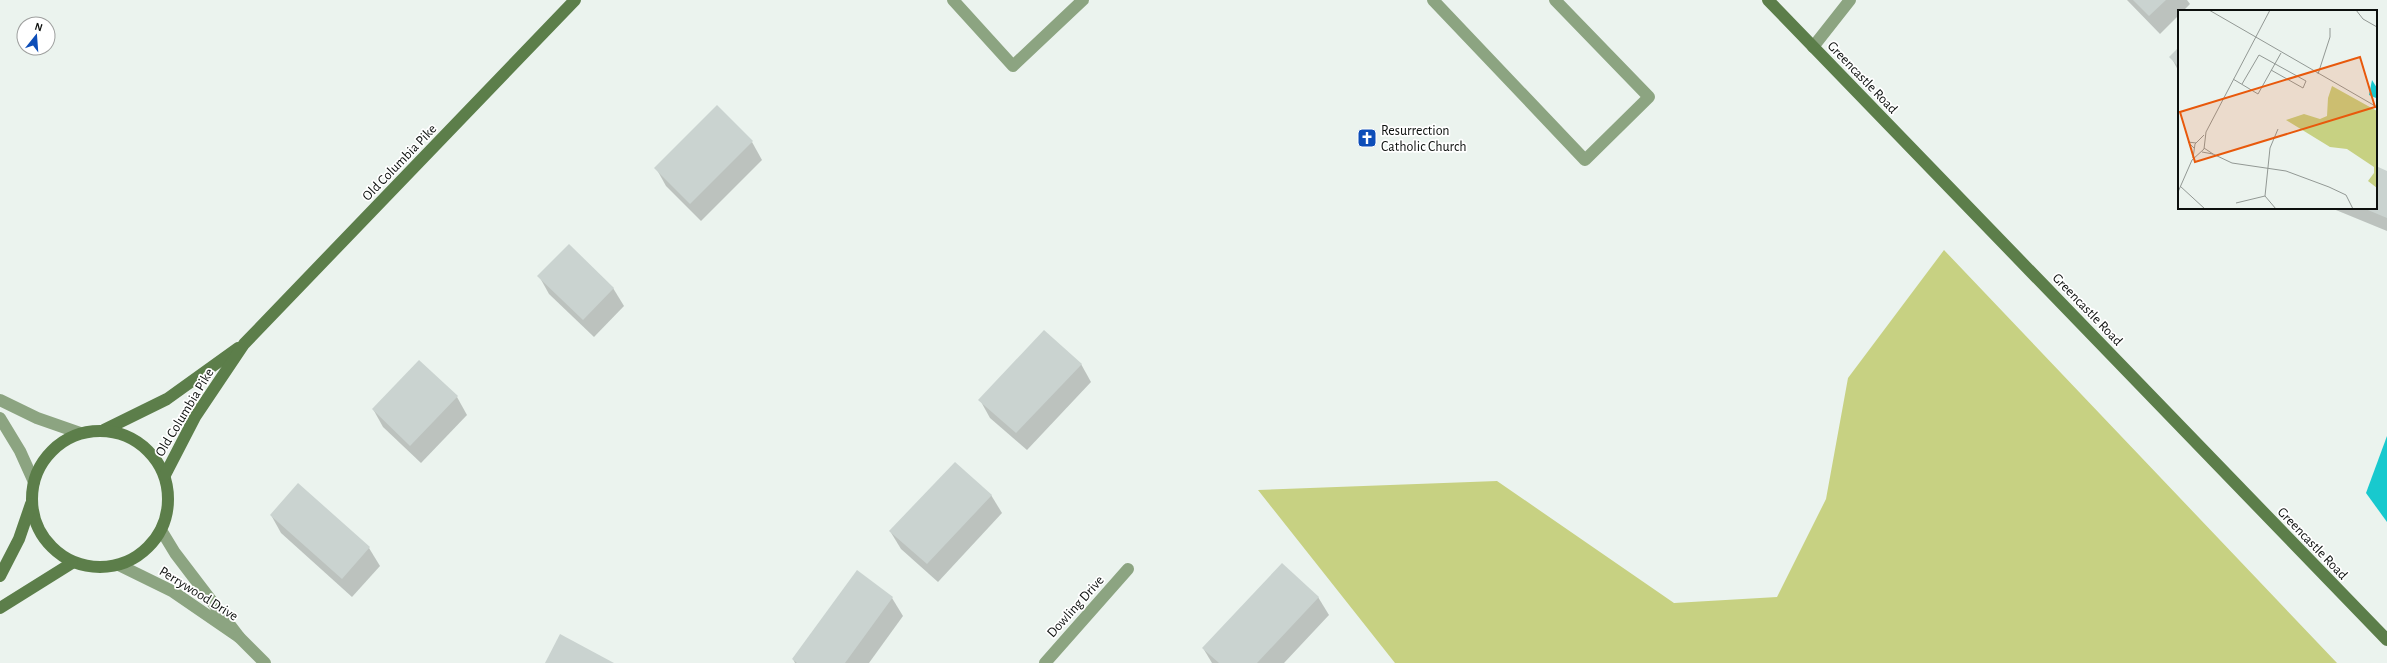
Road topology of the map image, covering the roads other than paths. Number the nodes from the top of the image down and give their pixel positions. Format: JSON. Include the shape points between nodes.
{"nodes":[{"id":1,"x":575,"y":0,"type":"edge"},
{"id":2,"x":953,"y":0,"type":"edge"},
{"id":3,"x":1083,"y":0,"type":"edge"},
{"id":4,"x":1433,"y":0,"type":"edge"},
{"id":5,"x":1555,"y":0,"type":"edge"},
{"id":6,"x":1768,"y":0,"type":"edge"},
{"id":7,"x":1850,"y":0,"type":"edge"},
{"id":8,"x":1813,"y":47,"type":"junction"},
{"id":9,"x":244,"y":344,"type":"junction"},
{"id":10,"x":0,"y":400,"type":"edge"},
{"id":11,"x":0,"y":418,"type":"edge"},
{"id":12,"x":104,"y":430,"type":"junction"},
{"id":13,"x":80,"y":433,"type":"junction"},
{"id":14,"x":165,"y":476,"type":"junction"},
{"id":15,"x":34,"y":482,"type":"junction"},
{"id":16,"x":32,"y":503,"type":"junction"},
{"id":17,"x":161,"y":530,"type":"junction"},
{"id":18,"x":72,"y":563,"type":"junction"},
{"id":19,"x":120,"y":566,"type":"junction"},
{"id":20,"x":1128,"y":569,"type":"dead end"},
{"id":21,"x":0,"y":576,"type":"edge"},
{"id":22,"x":0,"y":608,"type":"edge"},
{"id":23,"x":239,"y":637,"type":"junction"},
{"id":24,"x":2387,"y":640,"type":"edge"},
{"id":25,"x":265,"y":663,"type":"edge"},
{"id":26,"x":1045,"y":663,"type":"edge"}],
"edges":[{"from":1,"to":9,"type":"main road","name":"Old Columbia Pike"},
{"from":2,"to":3,"type":"street","via":[[1013,66]]},
{"from":4,"to":5,"type":"street","via":[[1585,160],[1649,98]]},
{"from":6,"to":8,"type":"main road","name":"Greencastle Road"},
{"from":7,"to":8,"type":"street"},
{"from":8,"to":24,"type":"main road","name":"Greencastle Road"},
{"from":9,"to":12,"type":"main road","name":"Old Columbia Pike","via":[[167,399]]},
{"from":9,"to":14,"type":"main road","name":"Old Columbia Pike","via":[[195,417]]},
{"from":10,"to":13,"type":"street","via":[[37,418]]},
{"from":11,"to":15,"type":"street","via":[[20,451]]},
{"from":12,"to":13,"type":"main road"},
{"from":12,"to":14,"type":"main road","via":[[128,436],[148,449]]},
{"from":13,"to":15,"type":"main road","via":[[59,444],[43,462]]},
{"from":14,"to":17,"type":"main road","via":[[169,499],[165,523]]},
{"from":15,"to":16,"type":"main road","via":[[31,489]]},
{"from":16,"to":18,"type":"main road","via":[[32,513],[41,536],[52,550]]},
{"from":16,"to":21,"type":"main road","via":[[19,539]]},
{"from":17,"to":19,"type":"main road","via":[[153,544],[139,556]]},
{"from":17,"to":23,"type":"street","name":"Perrywood Drive","via":[[175,553]]},
{"from":18,"to":19,"type":"main road","via":[[96,568]]},
{"from":18,"to":22,"type":"main road"},
{"from":19,"to":23,"type":"street","name":"Perrywood Drive","via":[[172,591]]},
{"from":20,"to":26,"type":"street","name":"Dowling Drive"},
{"from":23,"to":25,"type":"street","name":"Perrywood Drive"}]}
